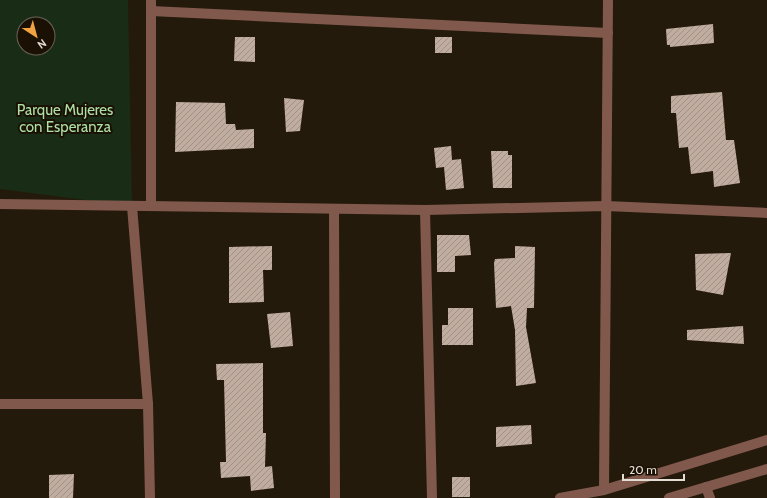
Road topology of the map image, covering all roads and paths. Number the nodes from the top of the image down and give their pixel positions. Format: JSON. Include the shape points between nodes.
{"nodes":[{"id":1,"x":151,"y":0,"type":"edge"},
{"id":2,"x":608,"y":0,"type":"edge"},
{"id":3,"x":151,"y":11,"type":"junction"},
{"id":4,"x":608,"y":32,"type":"junction"},
{"id":5,"x":0,"y":204,"type":"edge"},
{"id":6,"x":132,"y":206,"type":"junction"},
{"id":7,"x":150,"y":206,"type":"junction"},
{"id":8,"x":606,"y":206,"type":"junction"},
{"id":9,"x":334,"y":209,"type":"junction"},
{"id":10,"x":425,"y":210,"type":"junction"},
{"id":11,"x":767,"y":213,"type":"edge"},
{"id":12,"x":0,"y":404,"type":"edge"},
{"id":13,"x":148,"y":404,"type":"junction"},
{"id":14,"x":767,"y":440,"type":"edge"},
{"id":15,"x":767,"y":469,"type":"edge"},
{"id":16,"x":706,"y":487,"type":"junction"},
{"id":17,"x":604,"y":490,"type":"junction"},
{"id":18,"x":150,"y":498,"type":"edge"},
{"id":19,"x":335,"y":498,"type":"edge"},
{"id":20,"x":432,"y":498,"type":"edge"},
{"id":21,"x":560,"y":498,"type":"edge"},
{"id":22,"x":669,"y":498,"type":"edge"},
{"id":23,"x":710,"y":498,"type":"edge"}],
"edges":[{"from":1,"to":3,"type":"street"},
{"from":2,"to":4,"type":"street"},
{"from":3,"to":4,"type":"street"},
{"from":3,"to":7,"type":"street"},
{"from":4,"to":8,"type":"street"},
{"from":5,"to":6,"type":"street"},
{"from":6,"to":7,"type":"street"},
{"from":6,"to":13,"type":"street"},
{"from":7,"to":9,"type":"street"},
{"from":8,"to":10,"type":"street"},
{"from":8,"to":11,"type":"street"},
{"from":8,"to":17,"type":"street"},
{"from":9,"to":10,"type":"street"},
{"from":9,"to":19,"type":"street"},
{"from":10,"to":20,"type":"street"},
{"from":12,"to":13,"type":"street"},
{"from":13,"to":18,"type":"street"},
{"from":14,"to":17,"type":"street"},
{"from":15,"to":16,"type":"street"},
{"from":16,"to":22,"type":"street"},
{"from":16,"to":23,"type":"street"},
{"from":17,"to":21,"type":"street"}]}
